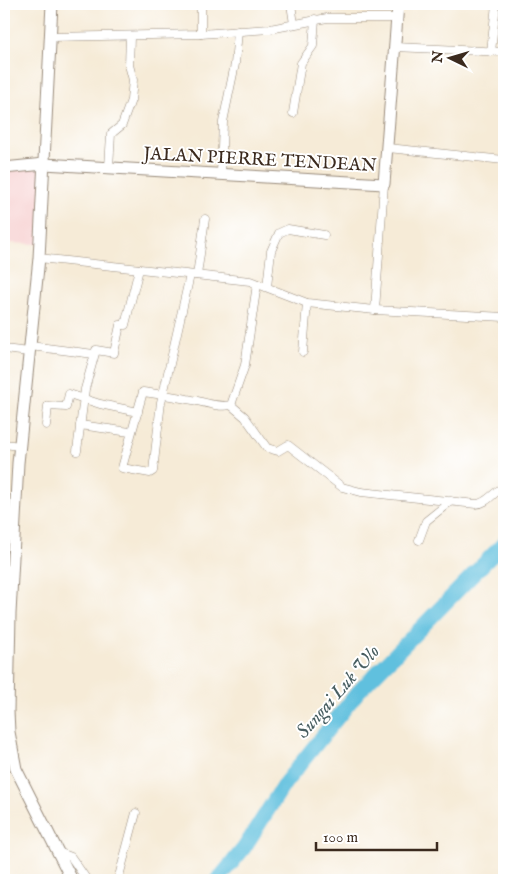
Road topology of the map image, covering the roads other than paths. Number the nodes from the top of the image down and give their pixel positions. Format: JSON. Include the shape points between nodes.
{"nodes":[{"id":1,"x":52,"y":4,"type":"edge"},
{"id":2,"x":200,"y":4,"type":"edge"},
{"id":3,"x":291,"y":4,"type":"edge"},
{"id":4,"x":398,"y":4,"type":"edge"},
{"id":5,"x":496,"y":4,"type":"edge"},
{"id":6,"x":397,"y":18,"type":"junction"},
{"id":7,"x":315,"y":20,"type":"junction"},
{"id":8,"x":294,"y":24,"type":"junction"},
{"id":9,"x":238,"y":31,"type":"junction"},
{"id":10,"x":201,"y":34,"type":"junction"},
{"id":11,"x":130,"y":36,"type":"junction"},
{"id":12,"x":51,"y":37,"type":"junction"},
{"id":13,"x":396,"y":47,"type":"junction"},
{"id":14,"x":491,"y":52,"type":"junction"},
{"id":15,"x":504,"y":52,"type":"edge"},
{"id":16,"x":293,"y":114,"type":"dead end"},
{"id":17,"x":388,"y":148,"type":"junction"},
{"id":18,"x":504,"y":160,"type":"edge"},
{"id":19,"x":44,"y":164,"type":"junction"},
{"id":20,"x":4,"y":168,"type":"edge"},
{"id":21,"x":109,"y":168,"type":"junction"},
{"id":22,"x":221,"y":174,"type":"junction"},
{"id":23,"x":384,"y":184,"type":"junction"},
{"id":24,"x":205,"y":219,"type":"dead end"},
{"id":25,"x":324,"y":235,"type":"dead end"},
{"id":26,"x":39,"y":258,"type":"junction"},
{"id":27,"x":139,"y":269,"type":"junction"},
{"id":28,"x":194,"y":275,"type":"junction"},
{"id":29,"x":257,"y":284,"type":"junction"},
{"id":30,"x":266,"y":287,"type":"junction"},
{"id":31,"x":307,"y":303,"type":"junction"},
{"id":32,"x":375,"y":310,"type":"junction"},
{"id":33,"x":504,"y":317,"type":"edge"},
{"id":34,"x":4,"y":349,"type":"edge"},
{"id":35,"x":30,"y":349,"type":"junction"},
{"id":36,"x":303,"y":352,"type":"dead end"},
{"id":37,"x":94,"y":354,"type":"junction"},
{"id":38,"x":162,"y":394,"type":"junction"},
{"id":39,"x":83,"y":399,"type":"junction"},
{"id":40,"x":231,"y":406,"type":"junction"},
{"id":41,"x":138,"y":412,"type":"junction"},
{"id":42,"x":46,"y":425,"type":"dead end"},
{"id":43,"x":80,"y":425,"type":"junction"},
{"id":44,"x":130,"y":432,"type":"junction"},
{"id":45,"x":4,"y":444,"type":"edge"},
{"id":46,"x":20,"y":446,"type":"junction"},
{"id":47,"x":77,"y":451,"type":"dead end"},
{"id":48,"x":504,"y":487,"type":"edge"},
{"id":49,"x":451,"y":501,"type":"junction"},
{"id":50,"x":9,"y":522,"type":"edge"},
{"id":51,"x":419,"y":540,"type":"dead end"},
{"id":52,"x":7,"y":614,"type":"edge"},
{"id":53,"x":136,"y":814,"type":"dead end"},
{"id":54,"x":58,"y":852,"type":"junction"},
{"id":55,"x":72,"y":880,"type":"edge"},
{"id":56,"x":87,"y":880,"type":"edge"},
{"id":57,"x":118,"y":880,"type":"edge"}],
"edges":[{"from":1,"to":12,"type":"main road"},
{"from":2,"to":10,"type":"street"},
{"from":3,"to":8,"type":"street"},
{"from":4,"to":6,"type":"main road","name":"JALAN PIERRE TENDEAN"},
{"from":5,"to":14,"type":"street"},
{"from":6,"to":7,"type":"street"},
{"from":6,"to":13,"type":"main road","name":"JALAN PIERRE TENDEAN"},
{"from":7,"to":8,"type":"street"},
{"from":7,"to":16,"type":"street","via":[[313,46],[301,64]]},
{"from":8,"to":9,"type":"street"},
{"from":9,"to":10,"type":"street"},
{"from":9,"to":22,"type":"street","via":[[224,122]]},
{"from":10,"to":11,"type":"street"},
{"from":11,"to":12,"type":"street"},
{"from":11,"to":21,"type":"street","via":[[131,100],[122,125],[111,134]]},
{"from":12,"to":19,"type":"main road"},
{"from":13,"to":14,"type":"street"},
{"from":13,"to":17,"type":"main road","name":"JALAN PIERRE TENDEAN"},
{"from":14,"to":15,"type":"street"},
{"from":17,"to":18,"type":"street"},
{"from":17,"to":23,"type":"main road","name":"JALAN PIERRE TENDEAN"},
{"from":19,"to":20,"type":"main road","name":"JALAN PIERRE TENDEAN"},
{"from":19,"to":21,"type":"main road","name":"JALAN PIERRE TENDEAN"},
{"from":19,"to":26,"type":"main road"},
{"from":21,"to":22,"type":"main road","name":"JALAN PIERRE TENDEAN"},
{"from":22,"to":23,"type":"main road","name":"JALAN PIERRE TENDEAN"},
{"from":23,"to":32,"type":"street"},
{"from":24,"to":28,"type":"street"},
{"from":25,"to":30,"type":"street","via":[[288,230],[279,233],[271,251]]},
{"from":26,"to":27,"type":"street"},
{"from":26,"to":35,"type":"main road"},
{"from":27,"to":28,"type":"street"},
{"from":27,"to":37,"type":"street","via":[[130,312],[125,325],[120,325],[114,353],[96,350]]},
{"from":28,"to":29,"type":"street"},
{"from":28,"to":38,"type":"street"},
{"from":29,"to":30,"type":"street"},
{"from":29,"to":40,"type":"street","via":[[245,365]]},
{"from":30,"to":31,"type":"street"},
{"from":31,"to":32,"type":"street"},
{"from":31,"to":36,"type":"street"},
{"from":32,"to":33,"type":"street"},
{"from":34,"to":35,"type":"street"},
{"from":35,"to":37,"type":"street"},
{"from":35,"to":46,"type":"main road"},
{"from":37,"to":39,"type":"street"},
{"from":38,"to":40,"type":"street","via":[[210,405]]},
{"from":38,"to":41,"type":"street","via":[[143,392]]},
{"from":38,"to":44,"type":"street","via":[[152,473],[122,468]]},
{"from":39,"to":41,"type":"street"},
{"from":39,"to":42,"type":"street","via":[[69,394],[66,407],[48,406]]},
{"from":39,"to":43,"type":"street"},
{"from":40,"to":49,"type":"street","via":[[244,417],[266,448],[278,451],[288,445],[342,487]]},
{"from":41,"to":44,"type":"street","via":[[133,432]]},
{"from":43,"to":44,"type":"street"},
{"from":43,"to":47,"type":"street"},
{"from":45,"to":46,"type":"street"},
{"from":46,"to":50,"type":"main road"},
{"from":48,"to":49,"type":"street","via":[[480,504]]},
{"from":49,"to":51,"type":"street","via":[[426,521]]},
{"from":50,"to":52,"type":"main road"},
{"from":52,"to":54,"type":"main road","via":[[8,711],[12,751],[24,786]]},
{"from":53,"to":57,"type":"street"},
{"from":54,"to":55,"type":"main road"},
{"from":54,"to":56,"type":"street","via":[[71,857]]}]}
